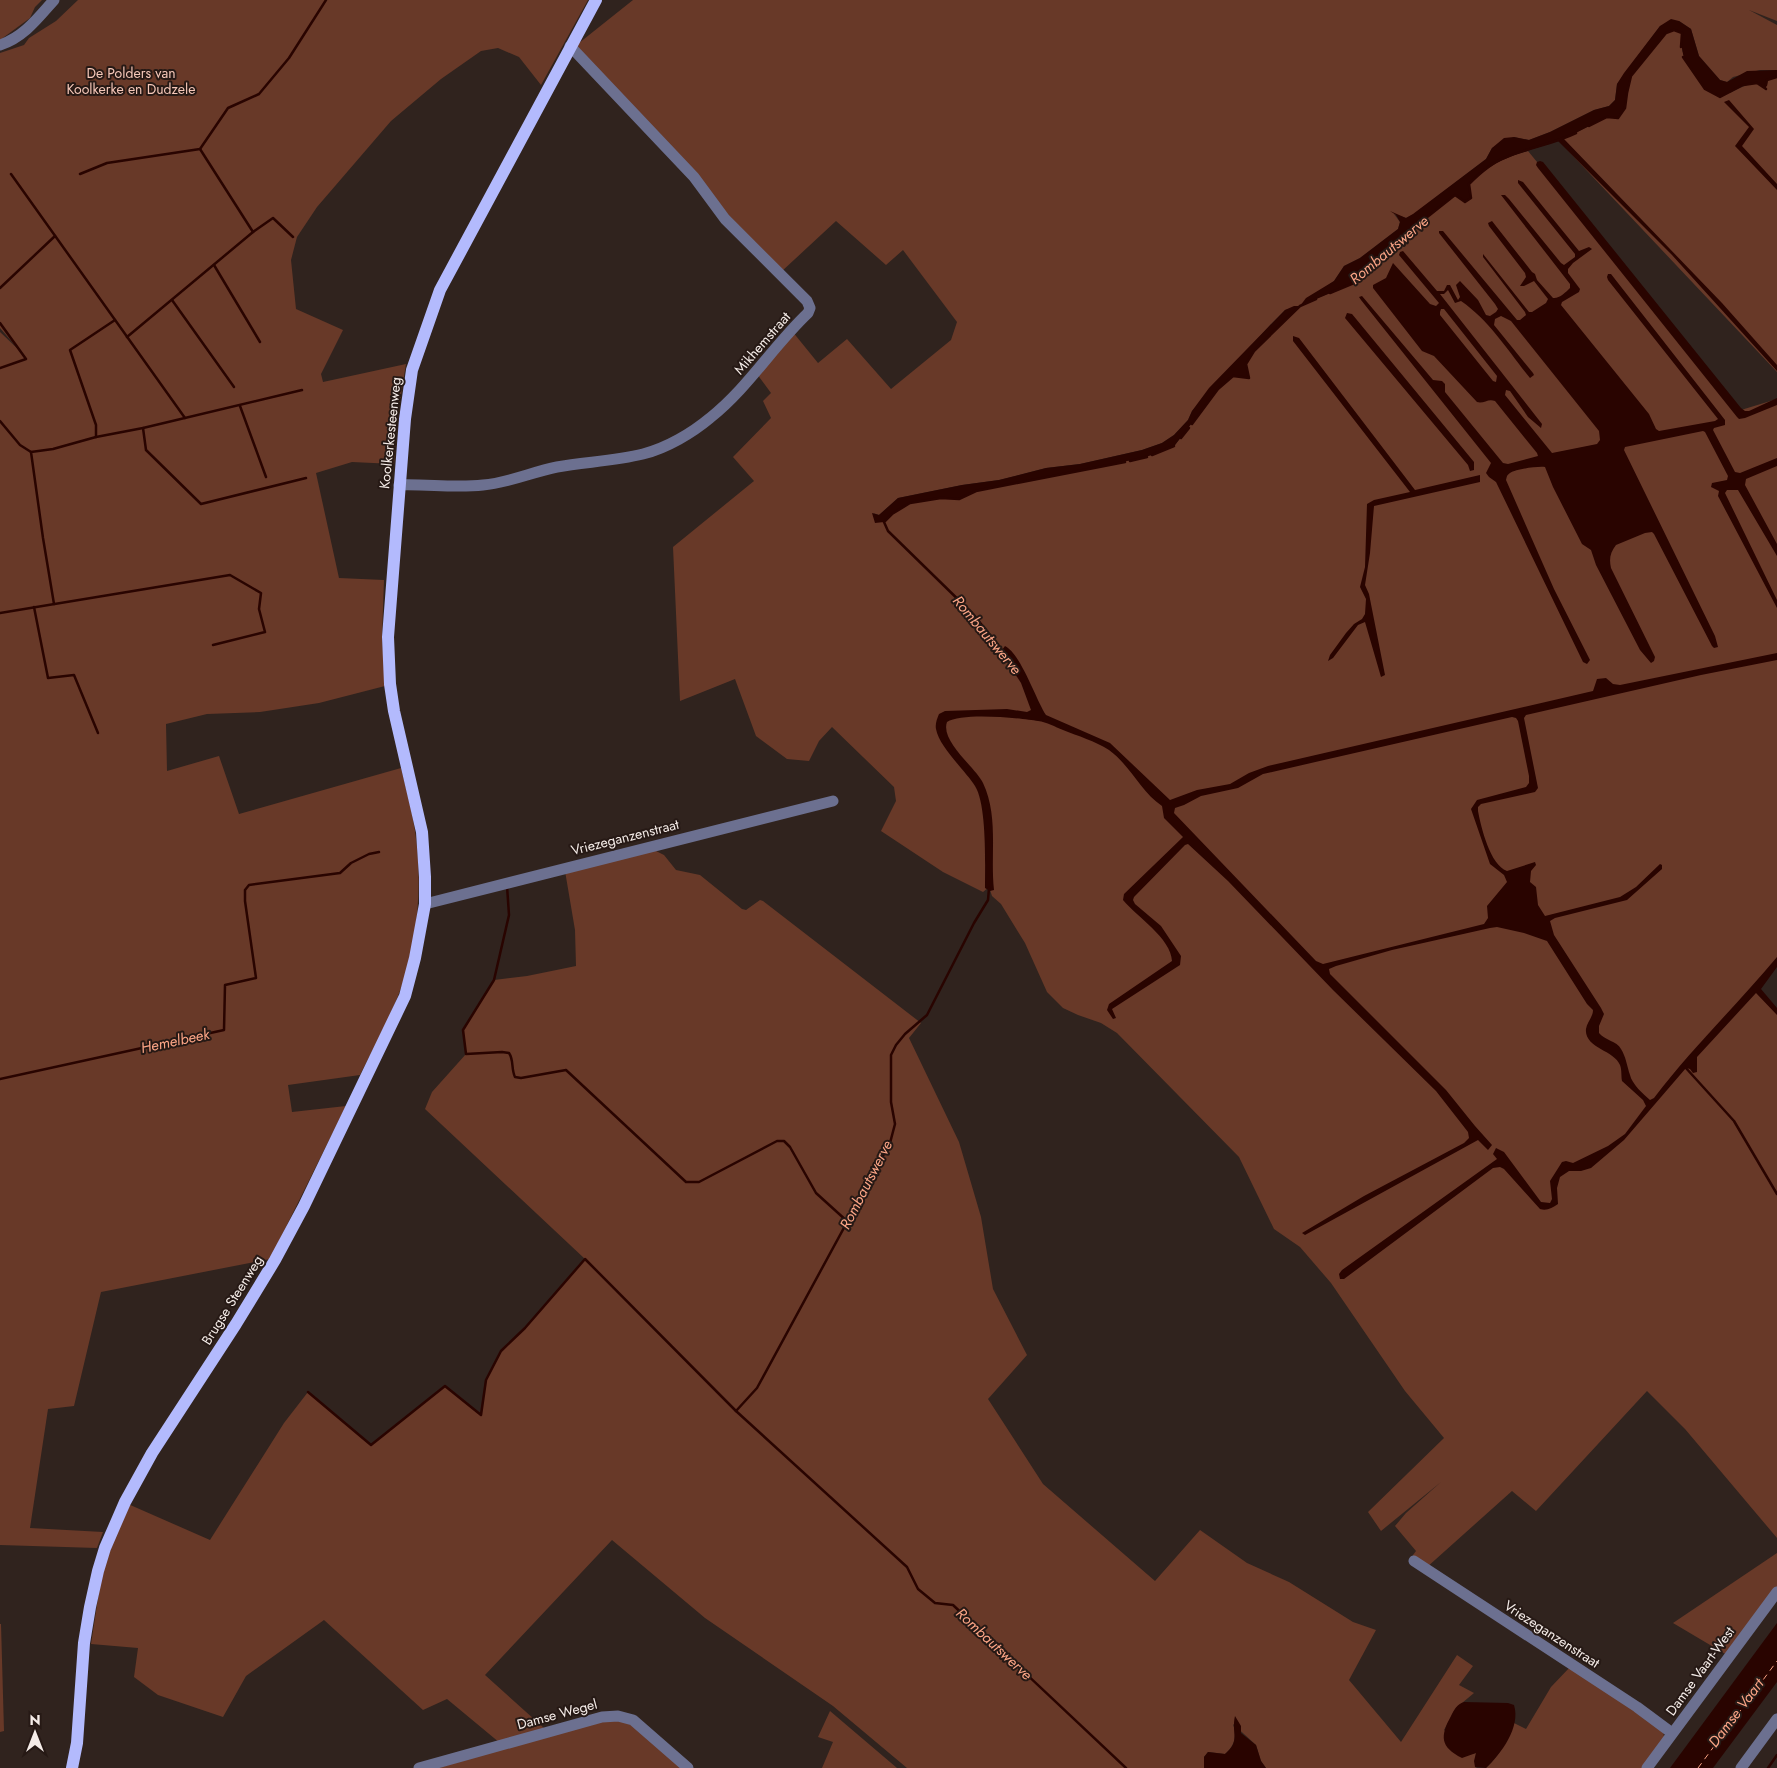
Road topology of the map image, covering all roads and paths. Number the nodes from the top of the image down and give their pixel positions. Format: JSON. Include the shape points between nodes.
{"nodes":[{"id":1,"x":54,"y":0,"type":"edge"},
{"id":2,"x":596,"y":0,"type":"edge"},
{"id":3,"x":0,"y":45,"type":"edge"},
{"id":4,"x":570,"y":46,"type":"junction"},
{"id":5,"x":399,"y":484,"type":"junction"},
{"id":6,"x":833,"y":801,"type":"dead end"},
{"id":7,"x":424,"y":848,"type":"joint"},
{"id":8,"x":424,"y":904,"type":"junction"},
{"id":9,"x":1414,"y":1562,"type":"dead end"},
{"id":10,"x":1777,"y":1592,"type":"edge"},
{"id":11,"x":1777,"y":1719,"type":"edge"},
{"id":12,"x":1672,"y":1733,"type":"junction"},
{"id":13,"x":72,"y":1768,"type":"edge"},
{"id":14,"x":419,"y":1768,"type":"edge"},
{"id":15,"x":688,"y":1768,"type":"edge"},
{"id":16,"x":1646,"y":1768,"type":"edge"},
{"id":17,"x":1741,"y":1768,"type":"edge"}],
"edges":[{"from":1,"to":3,"type":"street","via":[[26,30]]},
{"from":2,"to":4,"type":"main road","name":"Koolkerkesteenweg"},
{"from":4,"to":5,"type":"main road","name":"Koolkerkesteenweg","via":[[440,290],[412,370]]},
{"from":4,"to":5,"type":"street","name":"Mikhemstraat","via":[[694,178],[725,219],[808,301],[810,308],[746,385],[710,418],[663,446],[644,453],[557,468],[482,486]]},
{"from":5,"to":7,"type":"main road","name":"Koolkerkesteenweg","via":[[388,637],[390,684]]},
{"from":6,"to":8,"type":"street","name":"Vriezeganzenstraat"},
{"from":7,"to":8,"type":"main road","name":"Brugse Steenweg"},
{"from":8,"to":13,"type":"main road","name":"Brugse Steenweg","via":[[405,996],[304,1206],[236,1324],[152,1453],[105,1548],[84,1643],[77,1743]]},
{"from":9,"to":12,"type":"street","name":"Vriezeganzenstraat"},
{"from":10,"to":12,"type":"street","name":"Damse Vaart-West"},
{"from":11,"to":17,"type":"street"},
{"from":12,"to":16,"type":"street","name":"Damse Vaart-West"},
{"from":14,"to":15,"type":"street","name":"Damse Wegel","via":[[613,1715],[633,1720]]}]}
